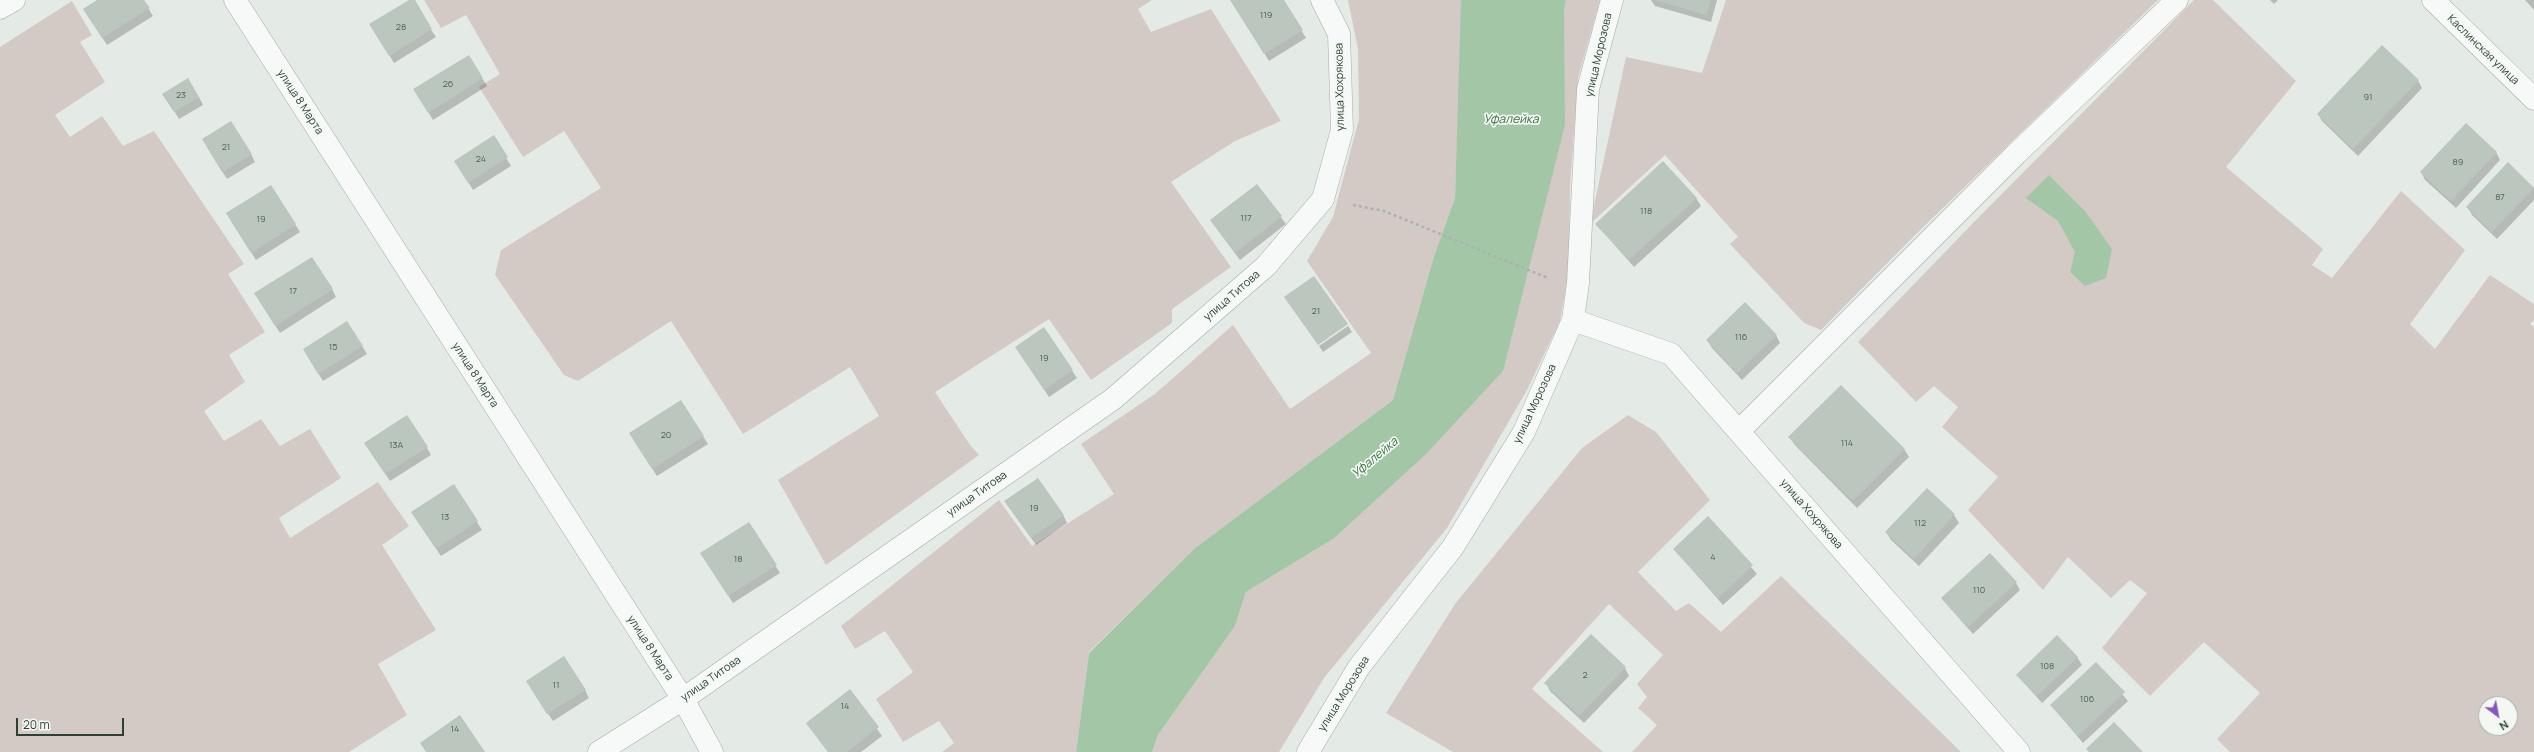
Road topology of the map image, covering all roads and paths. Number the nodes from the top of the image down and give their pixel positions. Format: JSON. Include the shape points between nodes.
{"nodes":[{"id":1,"x":14,"y":0,"type":"edge"},
{"id":2,"x":235,"y":0,"type":"edge"},
{"id":3,"x":1322,"y":0,"type":"edge"},
{"id":4,"x":1612,"y":0,"type":"edge"},
{"id":5,"x":2177,"y":0,"type":"edge"},
{"id":6,"x":2433,"y":0,"type":"edge"},
{"id":7,"x":0,"y":8,"type":"edge"},
{"id":8,"x":2534,"y":99,"type":"edge"},
{"id":9,"x":1322,"y":199,"type":"joint"},
{"id":10,"x":1384,"y":211,"type":"dead end"},
{"id":11,"x":1550,"y":279,"type":"dead end"},
{"id":12,"x":1573,"y":320,"type":"junction"},
{"id":13,"x":1739,"y":431,"type":"junction"},
{"id":14,"x":683,"y":699,"type":"junction"},
{"id":15,"x":599,"y":752,"type":"edge"},
{"id":16,"x":712,"y":752,"type":"edge"},
{"id":17,"x":1308,"y":752,"type":"edge"},
{"id":18,"x":2019,"y":752,"type":"edge"}],
"edges":[{"from":1,"to":7,"type":"street"},
{"from":2,"to":14,"type":"street","name":"улица 8 Марта"},
{"from":3,"to":9,"type":"street","name":"улица Хохрякова","via":[[1339,34],[1342,130]]},
{"from":4,"to":12,"type":"street","name":"улица Морозова","via":[[1588,88],[1578,283]]},
{"from":5,"to":13,"type":"street","via":[[2010,160]]},
{"from":6,"to":8,"type":"street","name":"Каслинская улица"},
{"from":9,"to":14,"type":"street","name":"улица Титова","via":[[1266,266],[1113,399]]},
{"from":10,"to":11,"type":"path"},
{"from":12,"to":13,"type":"street","name":"улица Хохрякова","via":[[1671,354]]},
{"from":12,"to":17,"type":"street","name":"улица Морозова","via":[[1524,432],[1453,547],[1359,667]]},
{"from":13,"to":18,"type":"street","name":"улица Хохрякова"},
{"from":14,"to":15,"type":"street","name":"улица Титова"},
{"from":14,"to":16,"type":"street","name":"улица 8 Марта"}]}
